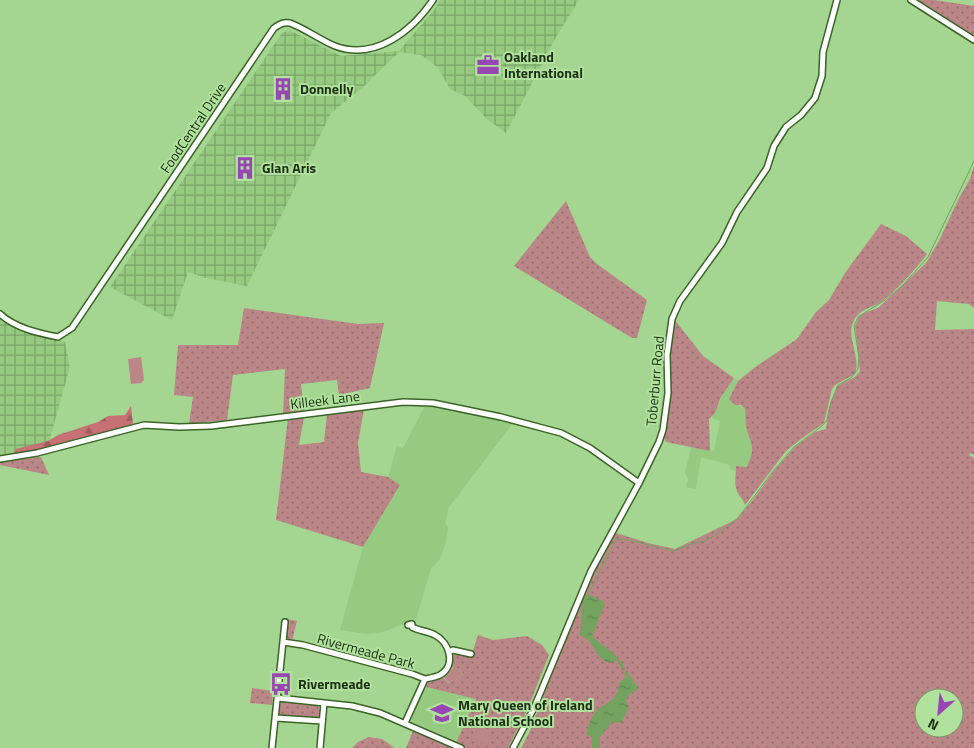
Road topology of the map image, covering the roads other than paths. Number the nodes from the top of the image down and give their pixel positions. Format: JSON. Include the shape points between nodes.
{"nodes":[{"id":1,"x":433,"y":0,"type":"edge"},
{"id":2,"x":837,"y":0,"type":"edge"},
{"id":3,"x":911,"y":0,"type":"edge"},
{"id":4,"x":974,"y":40,"type":"edge"},
{"id":5,"x":0,"y":314,"type":"edge"},
{"id":6,"x":0,"y":459,"type":"edge"},
{"id":7,"x":639,"y":483,"type":"junction"},
{"id":8,"x":286,"y":622,"type":"dead end"},
{"id":9,"x":408,"y":626,"type":"dead end"},
{"id":10,"x":283,"y":642,"type":"junction"},
{"id":11,"x":449,"y":652,"type":"junction"},
{"id":12,"x":468,"y":655,"type":"dead end"},
{"id":13,"x":425,"y":679,"type":"junction"},
{"id":14,"x":278,"y":698,"type":"junction"},
{"id":15,"x":324,"y":703,"type":"junction"},
{"id":16,"x":276,"y":718,"type":"junction"},
{"id":17,"x":322,"y":721,"type":"junction"},
{"id":18,"x":405,"y":723,"type":"junction"},
{"id":19,"x":272,"y":748,"type":"edge"},
{"id":20,"x":320,"y":748,"type":"edge"},
{"id":21,"x":461,"y":748,"type":"edge"},
{"id":22,"x":513,"y":748,"type":"edge"}],
"edges":[{"from":1,"to":5,"type":"street","name":"FoodCentral Drive","via":[[408,30],[372,49],[336,47],[290,23],[274,28],[72,328],[58,338],[29,329]]},
{"from":2,"to":7,"type":"street","name":"Toberburr Road","via":[[815,98],[786,127],[774,146],[767,168],[737,212],[722,243],[675,310],[667,355],[668,394],[663,430]]},
{"from":3,"to":4,"type":"street"},
{"from":6,"to":7,"type":"street","name":"Killeek Lane","via":[[37,453],[144,425],[211,426],[426,402],[561,432]]},
{"from":7,"to":22,"type":"street","name":"Toberburr Road","via":[[590,572],[534,708]]},
{"from":8,"to":10,"type":"street"},
{"from":9,"to":11,"type":"street","via":[[412,624],[416,629],[435,634]]},
{"from":10,"to":13,"type":"street","name":"Rivermeade Park"},
{"from":10,"to":14,"type":"street"},
{"from":11,"to":12,"type":"street","via":[[454,650]]},
{"from":11,"to":13,"type":"street","via":[[446,670]]},
{"from":13,"to":18,"type":"street","name":"Rivermeade Park"},
{"from":14,"to":15,"type":"street"},
{"from":14,"to":16,"type":"street"},
{"from":15,"to":17,"type":"street"},
{"from":15,"to":18,"type":"street","via":[[360,708]]},
{"from":16,"to":17,"type":"street"},
{"from":16,"to":19,"type":"street"},
{"from":17,"to":20,"type":"street"},
{"from":18,"to":21,"type":"street"}]}
